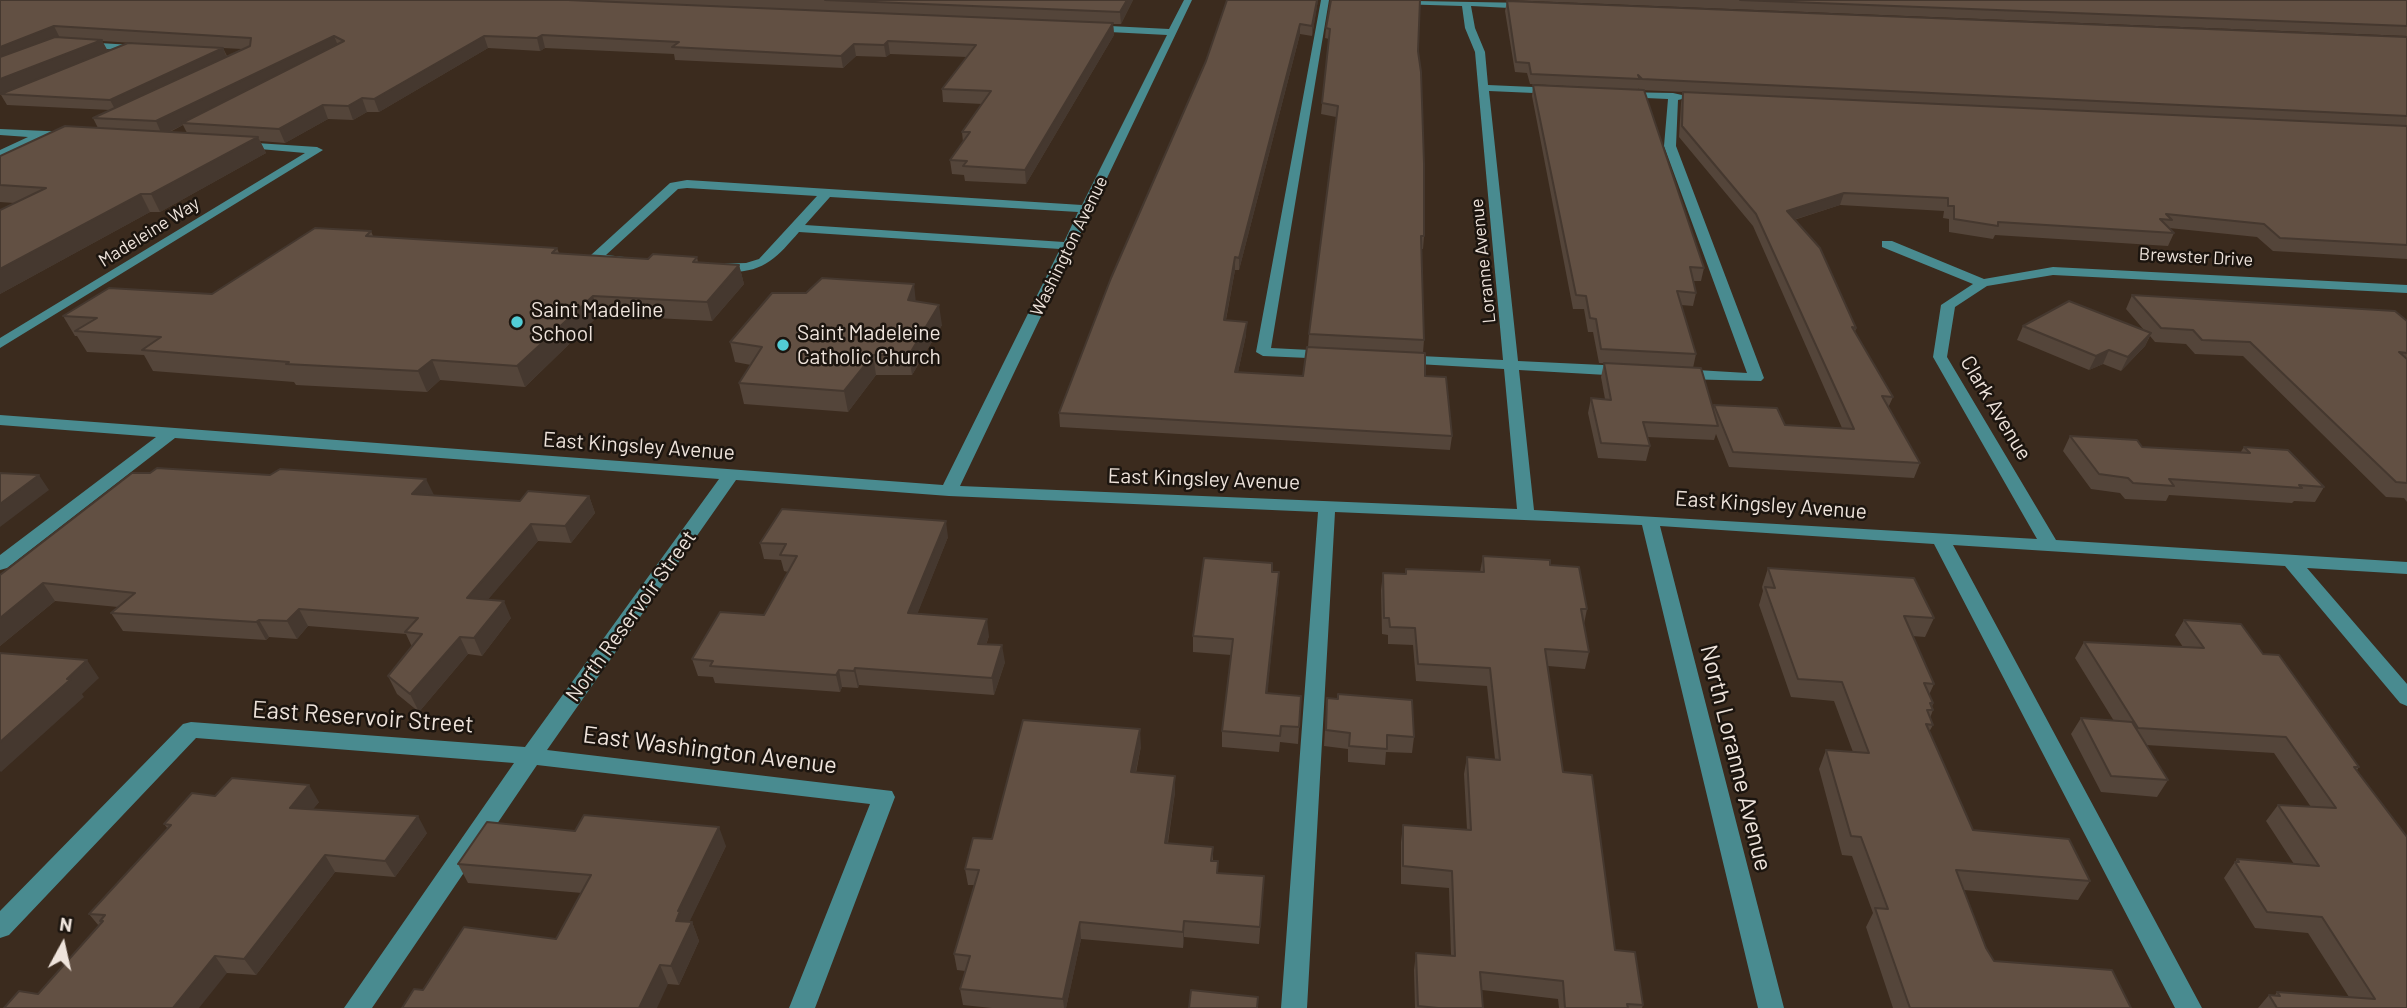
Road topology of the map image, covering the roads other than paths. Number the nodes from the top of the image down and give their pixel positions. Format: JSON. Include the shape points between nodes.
{"nodes":[{"id":1,"x":1188,"y":0,"type":"edge"},
{"id":2,"x":1325,"y":0,"type":"edge"},
{"id":3,"x":1365,"y":0,"type":"edge"},
{"id":4,"x":1466,"y":4,"type":"junction"},
{"id":5,"x":1546,"y":7,"type":"edge"},
{"id":6,"x":1076,"y":28,"type":"edge"},
{"id":7,"x":1172,"y":32,"type":"junction"},
{"id":8,"x":72,"y":45,"type":"edge"},
{"id":9,"x":132,"y":48,"type":"junction"},
{"id":10,"x":145,"y":48,"type":"edge"},
{"id":11,"x":108,"y":58,"type":"edge"},
{"id":12,"x":1483,"y":88,"type":"junction"},
{"id":13,"x":1564,"y":92,"type":"edge"},
{"id":14,"x":1605,"y":93,"type":"edge"},
{"id":15,"x":1674,"y":96,"type":"junction"},
{"id":16,"x":1701,"y":97,"type":"edge"},
{"id":17,"x":0,"y":132,"type":"edge"},
{"id":18,"x":43,"y":134,"type":"junction"},
{"id":19,"x":77,"y":136,"type":"edge"},
{"id":20,"x":235,"y":145,"type":"edge"},
{"id":21,"x":0,"y":154,"type":"edge"},
{"id":22,"x":827,"y":192,"type":"junction"},
{"id":23,"x":1086,"y":209,"type":"junction"},
{"id":24,"x":796,"y":228,"type":"junction"},
{"id":25,"x":1887,"y":244,"type":"dead end"},
{"id":26,"x":1069,"y":246,"type":"junction"},
{"id":27,"x":632,"y":261,"type":"edge"},
{"id":28,"x":698,"y":265,"type":"edge"},
{"id":29,"x":1983,"y":283,"type":"junction"},
{"id":30,"x":2407,"y":289,"type":"edge"},
{"id":31,"x":0,"y":344,"type":"edge"},
{"id":32,"x":1346,"y":356,"type":"edge"},
{"id":33,"x":1387,"y":358,"type":"edge"},
{"id":34,"x":1511,"y":365,"type":"junction"},
{"id":35,"x":1634,"y":372,"type":"edge"},
{"id":36,"x":1661,"y":373,"type":"edge"},
{"id":37,"x":0,"y":419,"type":"edge"},
{"id":38,"x":171,"y":433,"type":"junction"},
{"id":39,"x":730,"y":476,"type":"junction"},
{"id":40,"x":949,"y":491,"type":"junction"},
{"id":41,"x":1326,"y":507,"type":"junction"},
{"id":42,"x":1526,"y":516,"type":"junction"},
{"id":43,"x":1650,"y":520,"type":"junction"},
{"id":44,"x":1940,"y":538,"type":"junction"},
{"id":45,"x":2050,"y":545,"type":"junction"},
{"id":46,"x":2292,"y":562,"type":"junction"},
{"id":47,"x":0,"y":564,"type":"edge"},
{"id":48,"x":2407,"y":568,"type":"edge"},
{"id":49,"x":2407,"y":698,"type":"edge"},
{"id":50,"x":531,"y":755,"type":"junction"},
{"id":51,"x":0,"y":927,"type":"edge"},
{"id":52,"x":357,"y":1008,"type":"edge"},
{"id":53,"x":802,"y":1008,"type":"edge"},
{"id":54,"x":1294,"y":1008,"type":"edge"},
{"id":55,"x":1771,"y":1008,"type":"edge"},
{"id":56,"x":2189,"y":1008,"type":"edge"}],
"edges":[{"from":1,"to":7,"type":"street","name":"Washington Avenue"},
{"from":2,"to":32,"type":"street","via":[[1263,352]]},
{"from":3,"to":4,"type":"street"},
{"from":4,"to":5,"type":"street"},
{"from":4,"to":12,"type":"street","name":"Loranne Avenue","via":[[1480,52]]},
{"from":6,"to":7,"type":"street"},
{"from":7,"to":23,"type":"street","name":"Washington Avenue"},
{"from":8,"to":9,"type":"street"},
{"from":9,"to":10,"type":"street"},
{"from":9,"to":11,"type":"street"},
{"from":12,"to":13,"type":"street"},
{"from":12,"to":34,"type":"street","name":"Loranne Avenue"},
{"from":14,"to":15,"type":"street"},
{"from":15,"to":16,"type":"street"},
{"from":15,"to":36,"type":"street","via":[[1670,146],[1756,379]]},
{"from":17,"to":18,"type":"street"},
{"from":18,"to":19,"type":"street"},
{"from":18,"to":21,"type":"street"},
{"from":20,"to":31,"type":"street","name":"Madeleine Way","via":[[317,150]]},
{"from":22,"to":23,"type":"street"},
{"from":22,"to":24,"type":"street"},
{"from":22,"to":27,"type":"street","via":[[674,186],[598,255],[604,260]]},
{"from":23,"to":26,"type":"street","name":"Washington Avenue"},
{"from":24,"to":26,"type":"street"},
{"from":24,"to":28,"type":"street","via":[[762,266]]},
{"from":25,"to":29,"type":"street"},
{"from":26,"to":40,"type":"street","name":"Washington Avenue"},
{"from":29,"to":30,"type":"street","name":"Brewster Drive","via":[[2053,271]]},
{"from":29,"to":45,"type":"street","name":"Clark Avenue","via":[[1948,305],[1940,357]]},
{"from":33,"to":34,"type":"street"},
{"from":34,"to":35,"type":"street"},
{"from":34,"to":42,"type":"street","name":"Loranne Avenue"},
{"from":37,"to":38,"type":"street","name":"East Kingsley Avenue"},
{"from":38,"to":39,"type":"street","name":"East Kingsley Avenue"},
{"from":38,"to":47,"type":"street"},
{"from":39,"to":40,"type":"street","name":"East Kingsley Avenue"},
{"from":39,"to":50,"type":"street","name":"North Reservoir Street"},
{"from":40,"to":41,"type":"street","name":"East Kingsley Avenue"},
{"from":41,"to":42,"type":"street","name":"East Kingsley Avenue"},
{"from":41,"to":54,"type":"street"},
{"from":42,"to":43,"type":"street","name":"East Kingsley Avenue"},
{"from":43,"to":44,"type":"street","name":"East Kingsley Avenue"},
{"from":43,"to":55,"type":"street","name":"North Loranne Avenue"},
{"from":44,"to":45,"type":"street","name":"East Kingsley Avenue"},
{"from":44,"to":56,"type":"street"},
{"from":45,"to":46,"type":"street","name":"East Kingsley Avenue"},
{"from":46,"to":48,"type":"street","name":"East Kingsley Avenue"},
{"from":46,"to":49,"type":"street"},
{"from":50,"to":51,"type":"street","name":"East Reservoir Street","via":[[191,730]]},
{"from":50,"to":52,"type":"street","name":"North Reservoir Street"},
{"from":50,"to":53,"type":"street","name":"East Washington Avenue","via":[[884,797]]}]}
